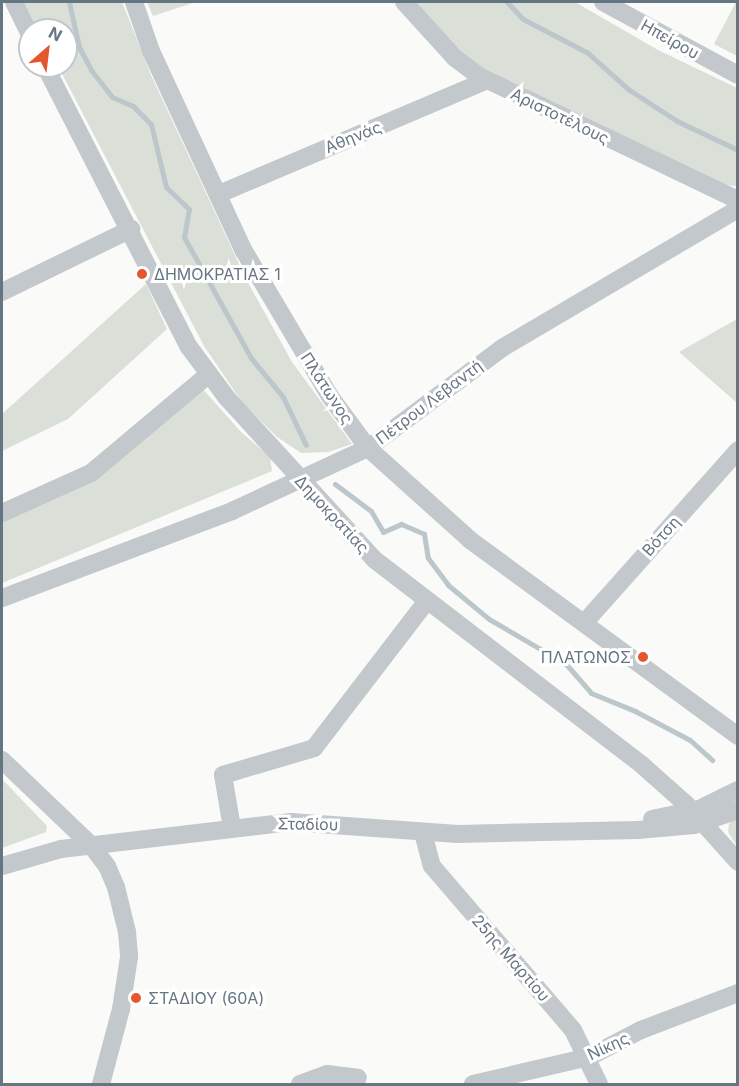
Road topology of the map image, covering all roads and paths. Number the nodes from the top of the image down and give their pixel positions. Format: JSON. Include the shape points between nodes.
{"nodes":[{"id":1,"x":14,"y":2,"type":"edge"},
{"id":2,"x":135,"y":2,"type":"edge"},
{"id":3,"x":404,"y":2,"type":"edge"},
{"id":4,"x":603,"y":2,"type":"edge"},
{"id":5,"x":22,"y":18,"type":"edge"},
{"id":6,"x":738,"y":75,"type":"edge"},
{"id":7,"x":51,"y":78,"type":"edge"},
{"id":8,"x":487,"y":80,"type":"junction"},
{"id":9,"x":219,"y":194,"type":"junction"},
{"id":10,"x":738,"y":200,"type":"edge"},
{"id":11,"x":738,"y":209,"type":"edge"},
{"id":12,"x":131,"y":230,"type":"junction"},
{"id":13,"x":2,"y":292,"type":"edge"},
{"id":14,"x":209,"y":374,"type":"junction"},
{"id":15,"x":368,"y":448,"type":"junction"},
{"id":16,"x":738,"y":450,"type":"edge"},
{"id":17,"x":300,"y":479,"type":"junction"},
{"id":18,"x":2,"y":513,"type":"edge"},
{"id":19,"x":2,"y":598,"type":"edge"},
{"id":20,"x":426,"y":602,"type":"junction"},
{"id":21,"x":585,"y":621,"type":"junction"},
{"id":22,"x":738,"y":736,"type":"edge"},
{"id":23,"x":2,"y":760,"type":"edge"},
{"id":24,"x":662,"y":782,"type":"junction"},
{"id":25,"x":738,"y":790,"type":"edge"},
{"id":26,"x":738,"y":810,"type":"edge"},
{"id":27,"x":698,"y":817,"type":"junction"},
{"id":28,"x":652,"y":819,"type":"junction"},
{"id":29,"x":232,"y":828,"type":"junction"},
{"id":30,"x":617,"y":828,"type":"junction"},
{"id":31,"x":423,"y":833,"type":"junction"},
{"id":32,"x":91,"y":845,"type":"junction"},
{"id":33,"x":738,"y":861,"type":"edge"},
{"id":34,"x":2,"y":866,"type":"edge"},
{"id":35,"x":738,"y":993,"type":"edge"},
{"id":36,"x":589,"y":1057,"type":"junction"},
{"id":37,"x":358,"y":1078,"type":"dead end"},
{"id":38,"x":101,"y":1084,"type":"edge"},
{"id":39,"x":300,"y":1084,"type":"edge"},
{"id":40,"x":473,"y":1084,"type":"edge"},
{"id":41,"x":599,"y":1084,"type":"edge"}],
"edges":[{"from":1,"to":5,"type":"street"},
{"from":2,"to":9,"type":"street","name":"Πλάτωνος","via":[[151,51]]},
{"from":3,"to":8,"type":"street","name":"Αριστοτέλους","via":[[455,58]]},
{"from":4,"to":6,"type":"street","name":"Ηπείρου"},
{"from":7,"to":12,"type":"street","name":"Δημοκρατίας"},
{"from":8,"to":9,"type":"street","name":"Αθηνάς"},
{"from":8,"to":10,"type":"street","name":"Αριστοτέλους"},
{"from":9,"to":15,"type":"street","name":"Πλάτωνος","via":[[244,251],[323,386]]},
{"from":11,"to":15,"type":"street","name":"Πέτρου Λεβαντή","via":[[502,348]]},
{"from":12,"to":13,"type":"street"},
{"from":12,"to":14,"type":"street","name":"Δημοκρατίας","via":[[189,347]]},
{"from":14,"to":17,"type":"street","name":"Δημοκρατίας"},
{"from":14,"to":18,"type":"street","via":[[91,473]]},
{"from":15,"to":17,"type":"street","name":"Πέτρου Λεβαντή"},
{"from":15,"to":21,"type":"street","name":"Πλάτωνος","via":[[470,540]]},
{"from":16,"to":21,"type":"street","name":"Βότση"},
{"from":17,"to":19,"type":"street","name":"Πέτρου Λεβαντή","via":[[181,532]]},
{"from":17,"to":20,"type":"street","name":"Δημοκρατίας","via":[[359,544]]},
{"from":20,"to":24,"type":"street","name":"Δημοκρατίας"},
{"from":20,"to":29,"type":"street","via":[[314,747],[223,775]]},
{"from":21,"to":22,"type":"street","name":"Πλάτωνος"},
{"from":23,"to":32,"type":"street"},
{"from":24,"to":27,"type":"street","name":"Δημοκρατίας"},
{"from":24,"to":28,"type":"street","via":[[663,799]]},
{"from":25,"to":27,"type":"street","name":"Σταδίου"},
{"from":26,"to":27,"type":"street","name":"Σταδίου"},
{"from":27,"to":28,"type":"street","name":"Σταδίου"},
{"from":27,"to":30,"type":"street","name":"Σταδίου","via":[[663,829]]},
{"from":27,"to":33,"type":"street","name":"Δημοκρατίας"},
{"from":28,"to":30,"type":"street","name":"Σταδίου"},
{"from":29,"to":31,"type":"street","name":"Σταδίου","via":[[308,822]]},
{"from":29,"to":32,"type":"street","name":"Σταδίου"},
{"from":30,"to":31,"type":"street","name":"Σταδίου"},
{"from":31,"to":36,"type":"street","name":"25ης Μαρτίου","via":[[427,857],[434,870],[562,1016]]},
{"from":32,"to":34,"type":"street","name":"Σταδίου","via":[[49,851]]},
{"from":32,"to":38,"type":"street","via":[[113,879],[129,948],[121,1010]]},
{"from":35,"to":36,"type":"street","name":"Νίκης","via":[[641,1030]]},
{"from":36,"to":40,"type":"street","name":"Νίκης"},
{"from":36,"to":41,"type":"street","name":"25ης Μαρτίου"},
{"from":37,"to":39,"type":"street","via":[[327,1074]]}]}
